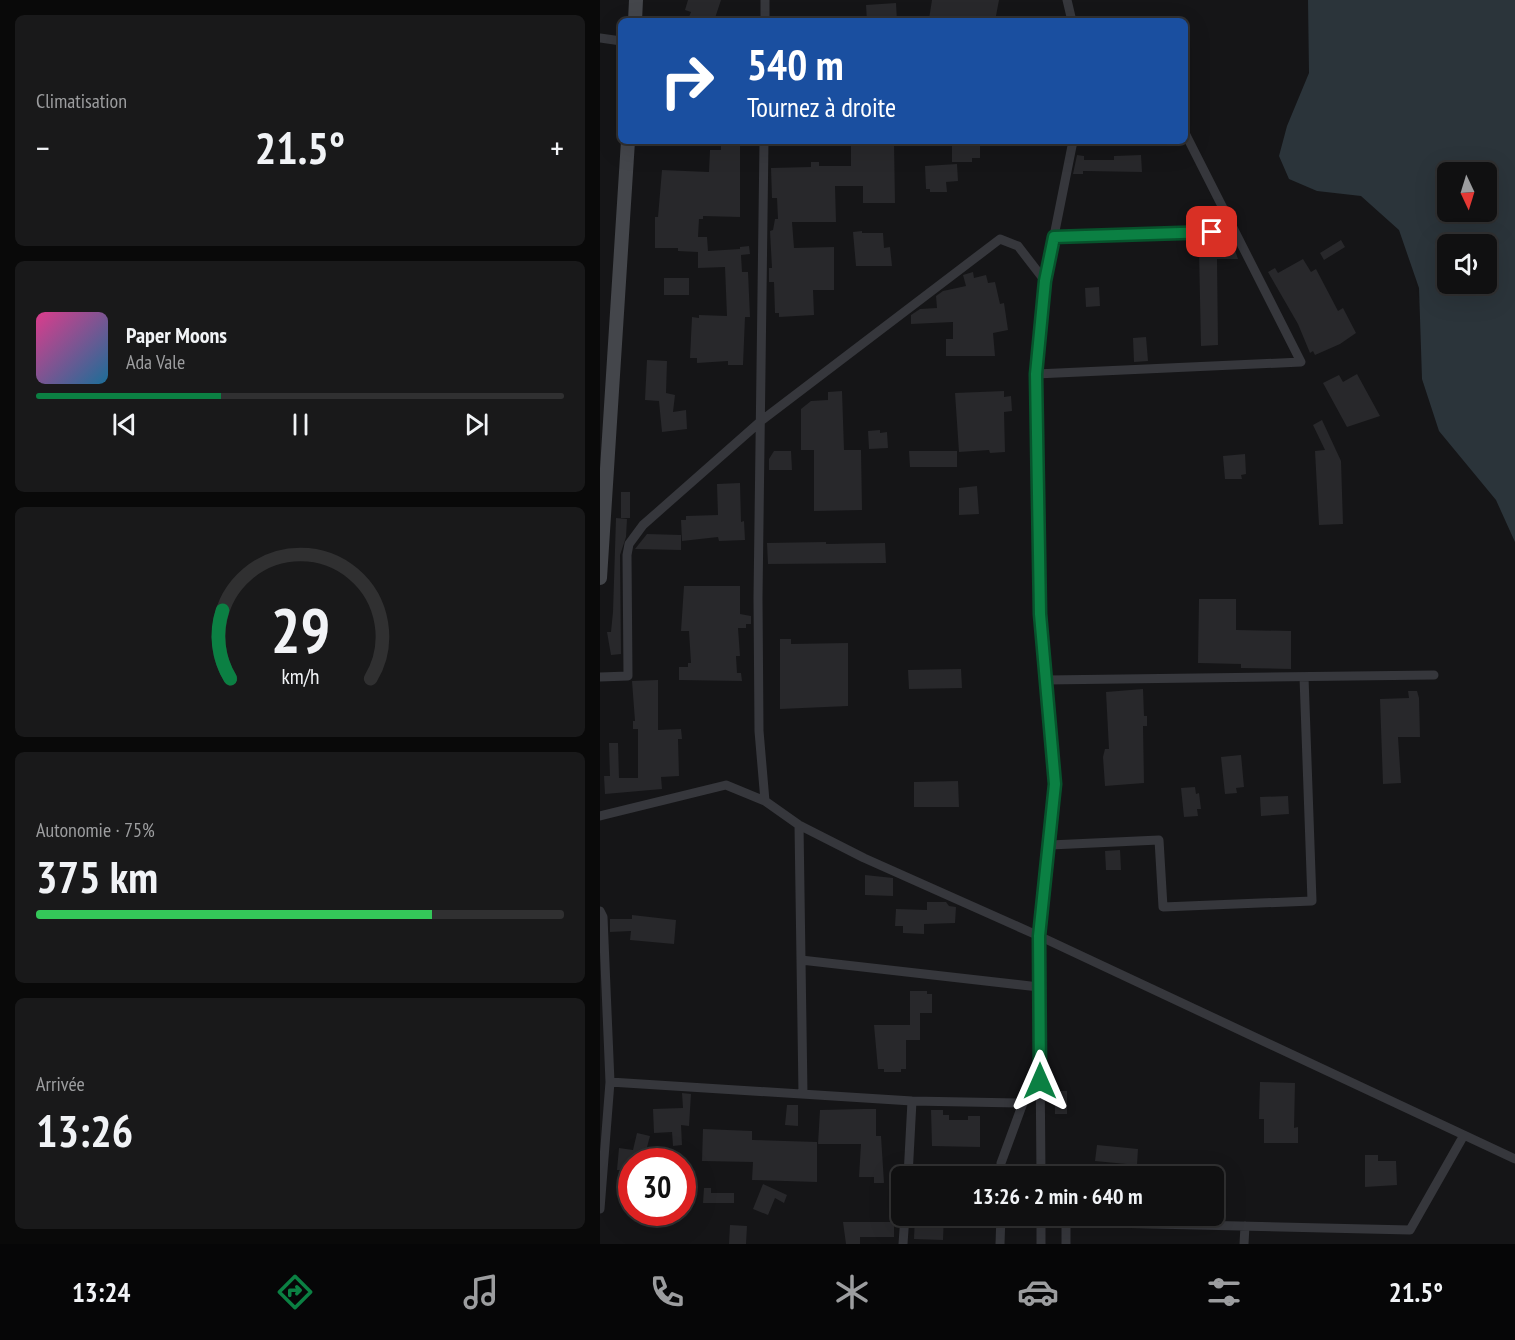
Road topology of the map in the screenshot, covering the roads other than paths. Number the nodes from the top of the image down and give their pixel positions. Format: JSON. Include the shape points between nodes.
{"nodes":[{"id":1,"x":636,"y":0,"type":"edge"},
{"id":2,"x":765,"y":0,"type":"edge"},
{"id":3,"x":1067,"y":0,"type":"edge"},
{"id":4,"x":635,"y":18,"type":"edge"},
{"id":5,"x":765,"y":18,"type":"edge"},
{"id":6,"x":1071,"y":18,"type":"edge"},
{"id":7,"x":600,"y":38,"type":"edge"},
{"id":8,"x":618,"y":41,"type":"edge"},
{"id":9,"x":1188,"y":139,"type":"edge"},
{"id":10,"x":628,"y":144,"type":"edge"},
{"id":11,"x":764,"y":144,"type":"edge"},
{"id":12,"x":1072,"y":144,"type":"edge"},
{"id":13,"x":1235,"y":232,"type":"junction"},
{"id":14,"x":1054,"y":237,"type":"junction"},
{"id":15,"x":1045,"y":281,"type":"junction"},
{"id":16,"x":1036,"y":374,"type":"junction"},
{"id":17,"x":761,"y":421,"type":"junction"},
{"id":18,"x":600,"y":578,"type":"edge"},
{"id":19,"x":1434,"y":675,"type":"dead end"},
{"id":20,"x":1304,"y":676,"type":"junction"},
{"id":21,"x":600,"y":677,"type":"edge"},
{"id":22,"x":1046,"y":680,"type":"junction"},
{"id":23,"x":765,"y":801,"type":"junction"},
{"id":24,"x":600,"y":816,"type":"edge"},
{"id":25,"x":800,"y":825,"type":"junction"},
{"id":26,"x":1050,"y":844,"type":"junction"},
{"id":27,"x":600,"y":911,"type":"edge"},
{"id":28,"x":1039,"y":936,"type":"junction"},
{"id":29,"x":801,"y":960,"type":"junction"},
{"id":30,"x":1039,"y":987,"type":"junction"},
{"id":31,"x":610,"y":1082,"type":"junction"},
{"id":32,"x":803,"y":1094,"type":"junction"},
{"id":33,"x":912,"y":1101,"type":"junction"},
{"id":34,"x":1464,"y":1135,"type":"junction"},
{"id":35,"x":1515,"y":1159,"type":"edge"},
{"id":36,"x":909,"y":1166,"type":"edge"},
{"id":37,"x":1000,"y":1166,"type":"edge"},
{"id":38,"x":1041,"y":1166,"type":"edge"},
{"id":39,"x":600,"y":1209,"type":"edge"},
{"id":40,"x":904,"y":1226,"type":"edge"},
{"id":41,"x":1000,"y":1226,"type":"edge"},
{"id":42,"x":1041,"y":1226,"type":"edge"},
{"id":43,"x":1245,"y":1226,"type":"junction"},
{"id":44,"x":903,"y":1244,"type":"edge"},
{"id":45,"x":1000,"y":1244,"type":"edge"},
{"id":46,"x":1041,"y":1244,"type":"edge"},
{"id":47,"x":1066,"y":1244,"type":"edge"},
{"id":48,"x":1244,"y":1244,"type":"edge"}],
"edges":[{"from":1,"to":4,"type":"main road"},
{"from":2,"to":5,"type":"street"},
{"from":3,"to":6,"type":"street"},
{"from":7,"to":8,"type":"street"},
{"from":9,"to":13,"type":"street"},
{"from":10,"to":18,"type":"main road"},
{"from":11,"to":17,"type":"street"},
{"from":12,"to":14,"type":"street"},
{"from":13,"to":14,"type":"street"},
{"from":13,"to":16,"type":"street","via":[[1300,362]]},
{"from":14,"to":15,"type":"street"},
{"from":15,"to":16,"type":"street"},
{"from":15,"to":17,"type":"street","via":[[1018,246],[1000,239]]},
{"from":16,"to":22,"type":"street","via":[[1037,541]]},
{"from":17,"to":21,"type":"street","via":[[633,535],[627,555],[628,676]]},
{"from":17,"to":23,"type":"street","via":[[759,709]]},
{"from":19,"to":20,"type":"street"},
{"from":20,"to":22,"type":"street"},
{"from":20,"to":26,"type":"street","via":[[1312,902],[1163,907],[1159,840]]},
{"from":22,"to":26,"type":"street","via":[[1055,784]]},
{"from":23,"to":24,"type":"street","via":[[726,785]]},
{"from":23,"to":25,"type":"street"},
{"from":25,"to":28,"type":"street"},
{"from":25,"to":29,"type":"street"},
{"from":26,"to":28,"type":"street"},
{"from":27,"to":31,"type":"street"},
{"from":28,"to":30,"type":"street"},
{"from":28,"to":34,"type":"street"},
{"from":29,"to":30,"type":"street"},
{"from":29,"to":32,"type":"street"},
{"from":30,"to":38,"type":"street"},
{"from":31,"to":32,"type":"street"},
{"from":31,"to":39,"type":"street"},
{"from":32,"to":33,"type":"street"},
{"from":33,"to":36,"type":"street"},
{"from":33,"to":37,"type":"street","via":[[1023,1103]]},
{"from":34,"to":35,"type":"street"},
{"from":34,"to":43,"type":"street","via":[[1410,1230]]},
{"from":40,"to":44,"type":"street"},
{"from":41,"to":45,"type":"street"},
{"from":42,"to":46,"type":"street"},
{"from":43,"to":47,"type":"street","via":[[1066,1222]]},
{"from":43,"to":48,"type":"street"}]}
